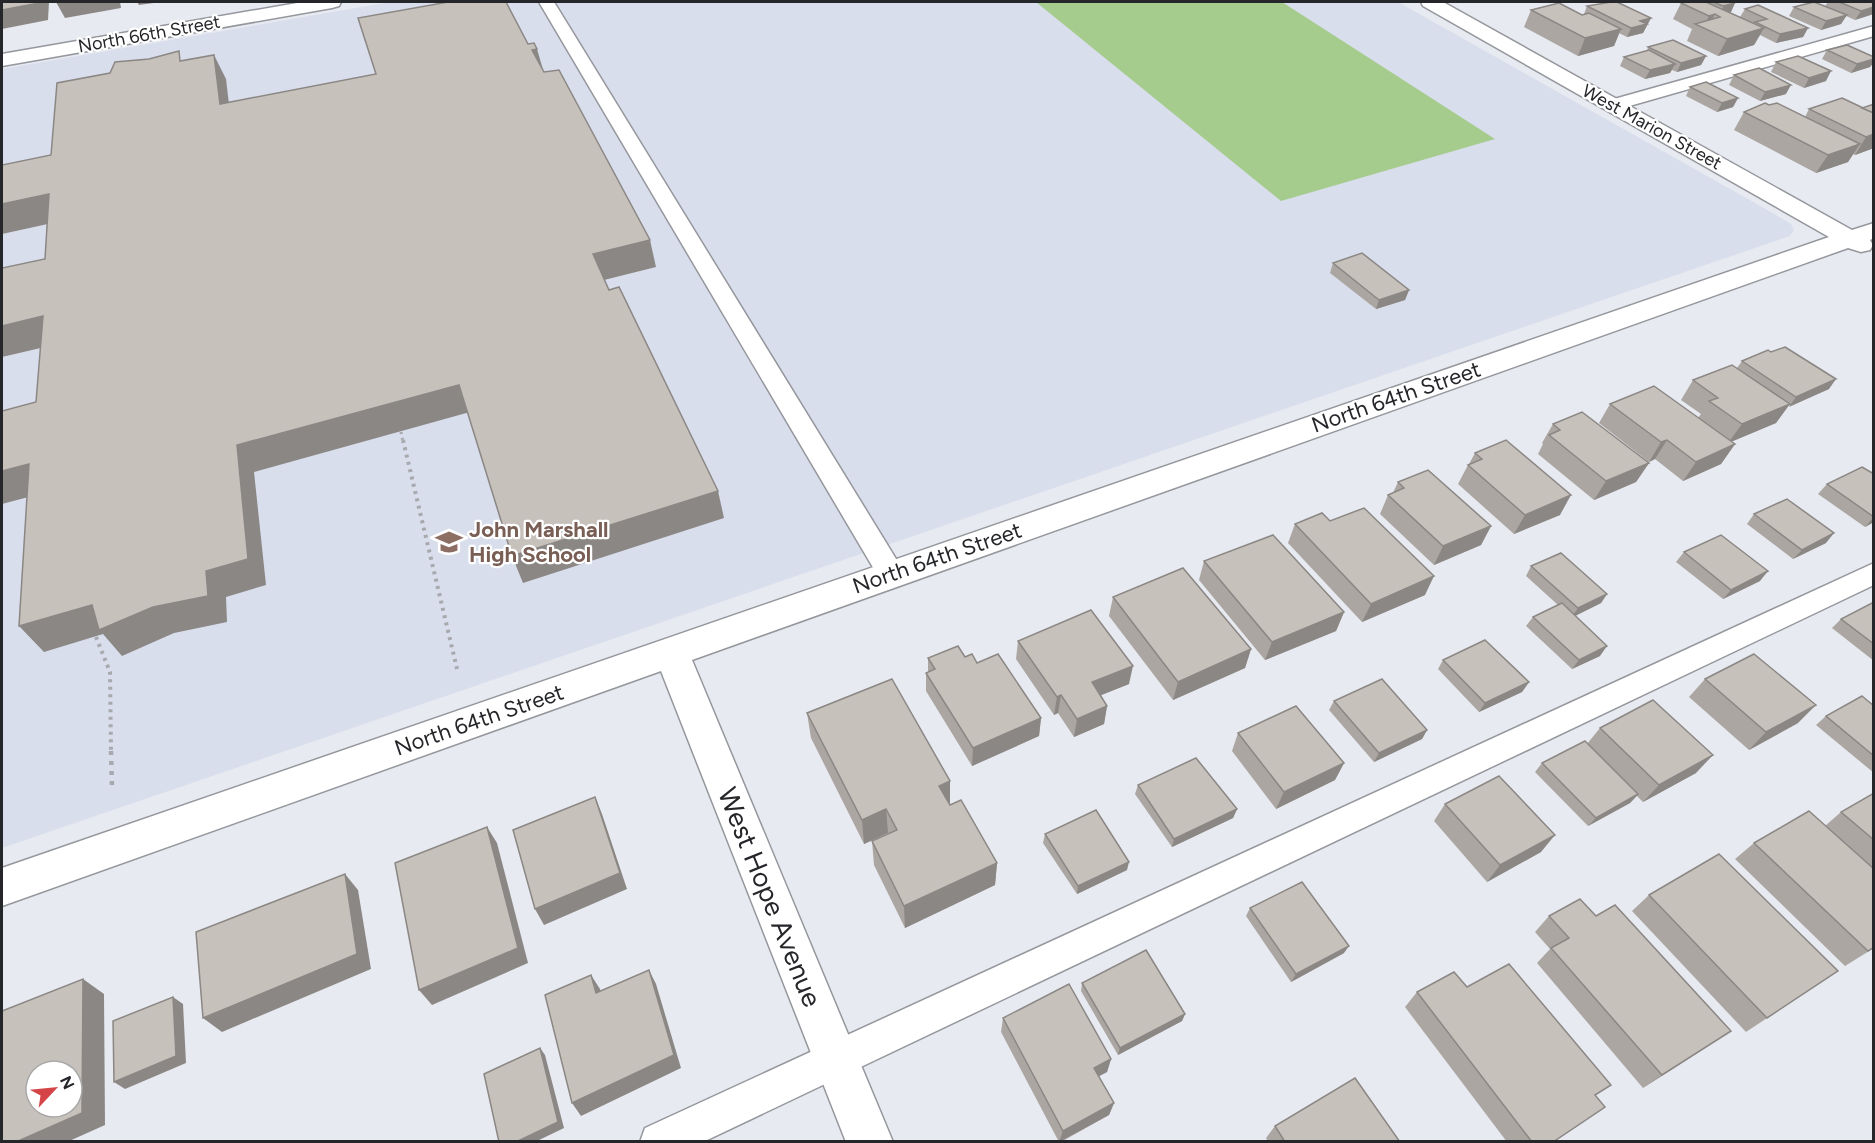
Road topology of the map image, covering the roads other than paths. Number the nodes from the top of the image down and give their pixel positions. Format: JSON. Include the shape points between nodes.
{"nodes":[{"id":1,"x":332,"y":2,"type":"edge"},
{"id":2,"x":546,"y":2,"type":"edge"},
{"id":3,"x":1435,"y":2,"type":"edge"},
{"id":4,"x":1874,"y":31,"type":"edge"},
{"id":5,"x":2,"y":60,"type":"edge"},
{"id":6,"x":1613,"y":105,"type":"junction"},
{"id":7,"x":1865,"y":240,"type":"edge"},
{"id":8,"x":1874,"y":573,"type":"edge"},
{"id":9,"x":891,"y":574,"type":"junction"},
{"id":10,"x":671,"y":652,"type":"junction"},
{"id":11,"x":2,"y":887,"type":"edge"},
{"id":12,"x":836,"y":1057,"type":"junction"},
{"id":13,"x":659,"y":1142,"type":"edge"},
{"id":14,"x":870,"y":1142,"type":"edge"}],
"edges":[{"from":1,"to":5,"type":"street","name":"North 66th Street"},
{"from":2,"to":9,"type":"lane"},
{"from":3,"to":6,"type":"street","name":"West Marion Street"},
{"from":4,"to":6,"type":"lane"},
{"from":6,"to":7,"type":"street","name":"West Marion Street"},
{"from":7,"to":9,"type":"street","name":"North 64th Street"},
{"from":8,"to":12,"type":"lane"},
{"from":9,"to":10,"type":"street","name":"North 64th Street"},
{"from":10,"to":11,"type":"street","name":"North 64th Street"},
{"from":10,"to":12,"type":"street","name":"West Hope Avenue"},
{"from":12,"to":13,"type":"lane"},
{"from":12,"to":14,"type":"street","name":"West Hope Avenue"}]}
